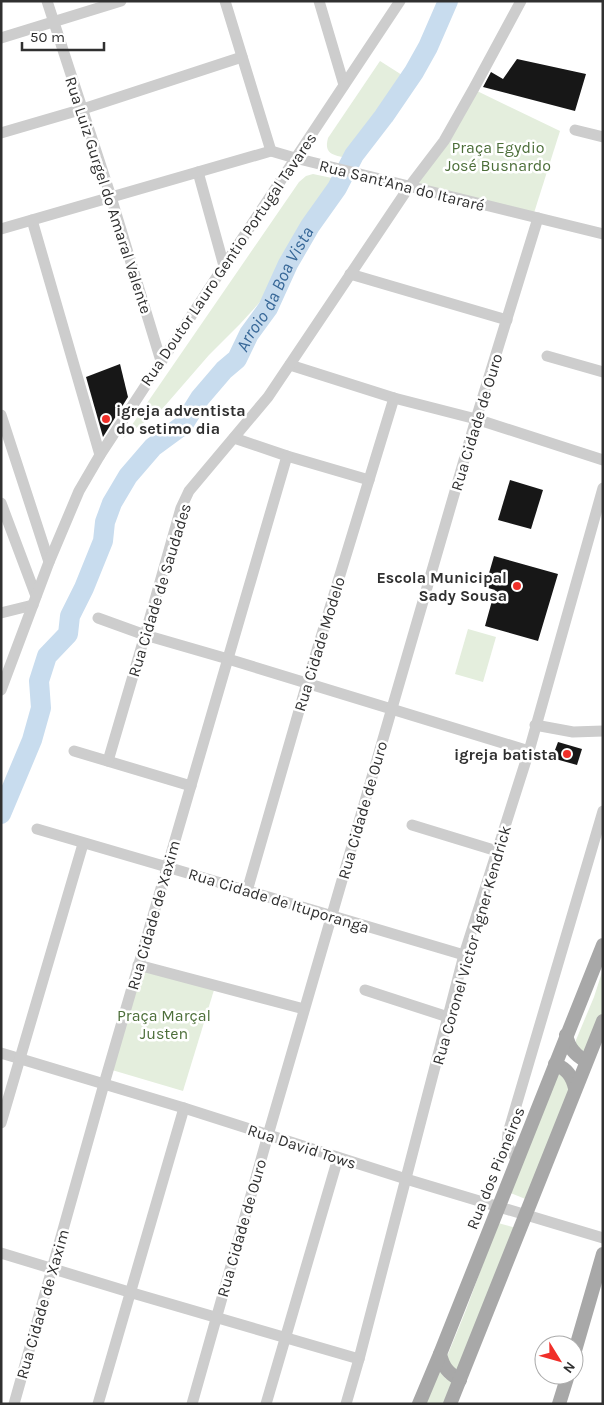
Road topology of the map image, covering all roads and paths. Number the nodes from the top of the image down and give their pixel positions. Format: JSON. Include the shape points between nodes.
{"nodes":[{"id":1,"x":47,"y":1,"type":"edge"},
{"id":2,"x":121,"y":1,"type":"edge"},
{"id":3,"x":225,"y":1,"type":"edge"},
{"id":4,"x":319,"y":1,"type":"edge"},
{"id":5,"x":400,"y":1,"type":"edge"},
{"id":6,"x":521,"y":1,"type":"edge"},
{"id":7,"x":53,"y":21,"type":"junction"},
{"id":8,"x":1,"y":38,"type":"edge"},
{"id":9,"x":242,"y":57,"type":"junction"},
{"id":10,"x":344,"y":86,"type":"junction"},
{"id":11,"x":83,"y":109,"type":"junction"},
{"id":12,"x":575,"y":130,"type":"dead end"},
{"id":13,"x":1,"y":133,"type":"edge"},
{"id":14,"x":603,"y":137,"type":"edge"},
{"id":15,"x":271,"y":151,"type":"junction"},
{"id":16,"x":295,"y":158,"type":"junction"},
{"id":17,"x":198,"y":172,"type":"junction"},
{"id":18,"x":409,"y":186,"type":"junction"},
{"id":19,"x":111,"y":197,"type":"junction"},
{"id":20,"x":538,"y":218,"type":"junction"},
{"id":21,"x":32,"y":220,"type":"junction"},
{"id":22,"x":1,"y":229,"type":"edge"},
{"id":23,"x":603,"y":234,"type":"edge"},
{"id":24,"x":224,"y":266,"type":"junction"},
{"id":25,"x":350,"y":274,"type":"junction"},
{"id":26,"x":507,"y":320,"type":"junction"},
{"id":27,"x":547,"y":356,"type":"dead end"},
{"id":28,"x":161,"y":361,"type":"junction"},
{"id":29,"x":290,"y":365,"type":"junction"},
{"id":30,"x":603,"y":372,"type":"edge"},
{"id":31,"x":394,"y":398,"type":"junction"},
{"id":32,"x":1,"y":415,"type":"edge"},
{"id":33,"x":476,"y":419,"type":"junction"},
{"id":34,"x":234,"y":438,"type":"junction"},
{"id":35,"x":100,"y":454,"type":"junction"},
{"id":36,"x":287,"y":456,"type":"junction"},
{"id":37,"x":603,"y":460,"type":"edge"},
{"id":38,"x":369,"y":480,"type":"junction"},
{"id":39,"x":603,"y":488,"type":"edge"},
{"id":40,"x":600,"y":506,"type":"edge"},
{"id":41,"x":2,"y":509,"type":"edge"},
{"id":42,"x":49,"y":562,"type":"junction"},
{"id":43,"x":34,"y":600,"type":"junction"},
{"id":44,"x":1,"y":613,"type":"edge"},
{"id":45,"x":98,"y":618,"type":"dead end"},
{"id":46,"x":146,"y":635,"type":"junction"},
{"id":47,"x":228,"y":658,"type":"junction"},
{"id":48,"x":307,"y":683,"type":"junction"},
{"id":49,"x":1,"y":690,"type":"edge"},
{"id":50,"x":392,"y":709,"type":"junction"},
{"id":51,"x":535,"y":725,"type":"junction"},
{"id":52,"x":603,"y":731,"type":"edge"},
{"id":53,"x":529,"y":751,"type":"junction"},
{"id":54,"x":74,"y":752,"type":"dead end"},
{"id":55,"x":108,"y":761,"type":"junction"},
{"id":56,"x":190,"y":786,"type":"junction"},
{"id":57,"x":603,"y":811,"type":"edge"},
{"id":58,"x":412,"y":826,"type":"dead end"},
{"id":59,"x":37,"y":829,"type":"dead end"},
{"id":60,"x":83,"y":844,"type":"junction"},
{"id":61,"x":497,"y":851,"type":"junction"},
{"id":62,"x":167,"y":867,"type":"junction"},
{"id":63,"x":247,"y":891,"type":"junction"},
{"id":64,"x":332,"y":916,"type":"junction"},
{"id":65,"x":603,"y":945,"type":"edge"},
{"id":66,"x":464,"y":955,"type":"junction"},
{"id":67,"x":138,"y":965,"type":"junction"},
{"id":68,"x":365,"y":990,"type":"dead end"},
{"id":69,"x":304,"y":1009,"type":"junction"},
{"id":70,"x":448,"y":1017,"type":"junction"},
{"id":71,"x":603,"y":1021,"type":"edge"},
{"id":72,"x":566,"y":1035,"type":"junction"},
{"id":73,"x":1,"y":1053,"type":"edge"},
{"id":74,"x":19,"y":1059,"type":"junction"},
{"id":75,"x":586,"y":1061,"type":"junction"},
{"id":76,"x":555,"y":1064,"type":"junction"},
{"id":77,"x":104,"y":1084,"type":"junction"},
{"id":78,"x":575,"y":1088,"type":"junction"},
{"id":79,"x":184,"y":1108,"type":"junction"},
{"id":80,"x":1,"y":1122,"type":"edge"},
{"id":81,"x":268,"y":1135,"type":"junction"},
{"id":82,"x":338,"y":1158,"type":"junction"},
{"id":83,"x":517,"y":1160,"type":"junction"},
{"id":84,"x":406,"y":1180,"type":"junction"},
{"id":85,"x":499,"y":1207,"type":"junction"},
{"id":86,"x":526,"y":1215,"type":"junction"},
{"id":87,"x":603,"y":1238,"type":"edge"},
{"id":88,"x":1,"y":1253,"type":"edge"},
{"id":89,"x":603,"y":1254,"type":"edge"},
{"id":90,"x":52,"y":1269,"type":"junction"},
{"id":91,"x":129,"y":1292,"type":"junction"},
{"id":92,"x":216,"y":1318,"type":"junction"},
{"id":93,"x":580,"y":1335,"type":"edge"},
{"id":94,"x":286,"y":1337,"type":"junction"},
{"id":95,"x":440,"y":1354,"type":"junction"},
{"id":96,"x":359,"y":1359,"type":"junction"},
{"id":97,"x":460,"y":1380,"type":"junction"},
{"id":98,"x":565,"y":1385,"type":"edge"},
{"id":99,"x":14,"y":1404,"type":"edge"},
{"id":100,"x":98,"y":1404,"type":"edge"},
{"id":101,"x":192,"y":1404,"type":"edge"},
{"id":102,"x":266,"y":1404,"type":"edge"},
{"id":103,"x":346,"y":1404,"type":"edge"},
{"id":104,"x":419,"y":1404,"type":"edge"},
{"id":105,"x":450,"y":1404,"type":"edge"},
{"id":106,"x":560,"y":1404,"type":"edge"}],
"edges":[{"from":1,"to":7,"type":"street","name":"Rua Luiz Gurgel do Amaral Valente"},
{"from":2,"to":7,"type":"street"},
{"from":3,"to":9,"type":"street"},
{"from":4,"to":10,"type":"street"},
{"from":5,"to":10,"type":"street","name":"Rua Doutor Lauro Gentio Portugal Tavares"},
{"from":6,"to":18,"type":"street","name":"Rua Cidade de Saudades","via":[[444,141]]},
{"from":7,"to":8,"type":"street"},
{"from":7,"to":11,"type":"street","name":"Rua Luiz Gurgel do Amaral Valente"},
{"from":9,"to":11,"type":"street"},
{"from":9,"to":15,"type":"street"},
{"from":10,"to":16,"type":"street","name":"Rua Doutor Lauro Gentio Portugal Tavares"},
{"from":11,"to":13,"type":"street"},
{"from":11,"to":19,"type":"street","name":"Rua Luiz Gurgel do Amaral Valente"},
{"from":12,"to":14,"type":"street"},
{"from":15,"to":16,"type":"street","name":"Rua Sant'Ana do Itararé"},
{"from":15,"to":17,"type":"street"},
{"from":16,"to":18,"type":"street","name":"Rua Sant'Ana do Itararé"},
{"from":16,"to":24,"type":"street","name":"Rua Doutor Lauro Gentio Portugal Tavares"},
{"from":17,"to":19,"type":"street"},
{"from":17,"to":24,"type":"street"},
{"from":18,"to":20,"type":"street","name":"Rua Sant'Ana do Itararé"},
{"from":18,"to":25,"type":"street","name":"Rua Cidade de Saudades"},
{"from":19,"to":21,"type":"street"},
{"from":19,"to":28,"type":"street","name":"Rua Luiz Gurgel do Amaral Valente"},
{"from":20,"to":23,"type":"street","name":"Rua Sant'Ana do Itararé"},
{"from":20,"to":26,"type":"street","name":"Rua Cidade de Ouro"},
{"from":21,"to":22,"type":"street"},
{"from":21,"to":35,"type":"street"},
{"from":24,"to":28,"type":"street","name":"Rua Doutor Lauro Gentio Portugal Tavares"},
{"from":25,"to":26,"type":"street"},
{"from":25,"to":29,"type":"street","name":"Rua Cidade de Saudades"},
{"from":26,"to":33,"type":"street","name":"Rua Cidade de Ouro"},
{"from":27,"to":30,"type":"street"},
{"from":28,"to":35,"type":"street","name":"Rua Doutor Lauro Gentio Portugal Tavares"},
{"from":29,"to":31,"type":"street"},
{"from":29,"to":34,"type":"street","name":"Rua Cidade de Saudades","via":[[268,398]]},
{"from":31,"to":33,"type":"street"},
{"from":31,"to":38,"type":"street","name":"Rua Cidade Modelo"},
{"from":32,"to":42,"type":"street"},
{"from":33,"to":37,"type":"street"},
{"from":33,"to":50,"type":"street","name":"Rua Cidade de Ouro"},
{"from":34,"to":36,"type":"street"},
{"from":34,"to":46,"type":"street","name":"Rua Cidade de Saudades","via":[[189,492],[181,508]]},
{"from":35,"to":42,"type":"street","name":"Rua Doutor Lauro Gentio Portugal Tavares","via":[[79,491]]},
{"from":36,"to":38,"type":"street"},
{"from":36,"to":47,"type":"street","name":"Rua Cidade de Xaxim"},
{"from":38,"to":48,"type":"street","name":"Rua Cidade Modelo"},
{"from":39,"to":40,"type":"street","name":"Rua Coronel Victor Agner Kendrick"},
{"from":40,"to":51,"type":"street","name":"Rua Coronel Victor Agner Kendrick"},
{"from":41,"to":43,"type":"street"},
{"from":42,"to":43,"type":"street","name":"Rua Doutor Lauro Gentio Portugal Tavares"},
{"from":43,"to":44,"type":"street"},
{"from":43,"to":49,"type":"street","name":"Rua Doutor Lauro Gentio Portugal Tavares"},
{"from":45,"to":46,"type":"street"},
{"from":46,"to":47,"type":"street"},
{"from":46,"to":55,"type":"street","name":"Rua Cidade de Saudades"},
{"from":47,"to":48,"type":"street"},
{"from":47,"to":56,"type":"street","name":"Rua Cidade de Xaxim"},
{"from":48,"to":50,"type":"street"},
{"from":48,"to":63,"type":"street","name":"Rua Cidade Modelo"},
{"from":50,"to":53,"type":"street"},
{"from":50,"to":64,"type":"street","name":"Rua Cidade de Ouro"},
{"from":51,"to":52,"type":"street","via":[[572,732]]},
{"from":51,"to":53,"type":"street","name":"Rua Coronel Victor Agner Kendrick"},
{"from":53,"to":61,"type":"street","name":"Rua Coronel Victor Agner Kendrick"},
{"from":54,"to":55,"type":"street"},
{"from":55,"to":56,"type":"street"},
{"from":56,"to":62,"type":"street","name":"Rua Cidade de Xaxim"},
{"from":57,"to":83,"type":"street","via":[[508,1133],[507,1146]]},
{"from":58,"to":61,"type":"street"},
{"from":59,"to":60,"type":"street","name":"Rua Cidade de Ituporanga"},
{"from":60,"to":62,"type":"street","name":"Rua Cidade de Ituporanga"},
{"from":60,"to":74,"type":"street"},
{"from":61,"to":66,"type":"street","name":"Rua Coronel Victor Agner Kendrick"},
{"from":62,"to":63,"type":"street","name":"Rua Cidade de Ituporanga"},
{"from":62,"to":67,"type":"street","name":"Rua Cidade de Xaxim"},
{"from":63,"to":64,"type":"street","name":"Rua Cidade de Ituporanga"},
{"from":64,"to":66,"type":"street","name":"Rua Cidade de Ituporanga"},
{"from":64,"to":69,"type":"street","name":"Rua Cidade de Ouro"},
{"from":65,"to":72,"type":"main road","name":"Rua dos Pioneiros"},
{"from":66,"to":70,"type":"street","name":"Rua Coronel Victor Agner Kendrick"},
{"from":67,"to":69,"type":"street"},
{"from":67,"to":77,"type":"street","name":"Rua Cidade de Xaxim"},
{"from":68,"to":70,"type":"street"},
{"from":69,"to":81,"type":"street","name":"Rua Cidade de Ouro"},
{"from":70,"to":84,"type":"street","name":"Rua Coronel Victor Agner Kendrick"},
{"from":71,"to":75,"type":"main road"},
{"from":72,"to":75,"type":"main road","via":[[572,1051]]},
{"from":72,"to":76,"type":"main road","name":"Rua dos Pioneiros"},
{"from":73,"to":74,"type":"street","name":"Rua David Tows"},
{"from":74,"to":77,"type":"street","name":"Rua David Tows"},
{"from":74,"to":80,"type":"street"},
{"from":75,"to":78,"type":"main road"},
{"from":76,"to":78,"type":"main road","via":[[569,1073]]},
{"from":76,"to":83,"type":"main road","name":"Rua dos Pioneiros"},
{"from":77,"to":79,"type":"street","name":"Rua David Tows"},
{"from":77,"to":90,"type":"street","name":"Rua Cidade de Xaxim"},
{"from":78,"to":86,"type":"main road"},
{"from":79,"to":81,"type":"street","name":"Rua David Tows"},
{"from":79,"to":91,"type":"street"},
{"from":81,"to":82,"type":"street","name":"Rua David Tows"},
{"from":81,"to":92,"type":"street","name":"Rua Cidade de Ouro"},
{"from":82,"to":84,"type":"street","name":"Rua David Tows"},
{"from":82,"to":94,"type":"street"},
{"from":83,"to":85,"type":"main road","name":"Rua dos Pioneiros"},
{"from":84,"to":85,"type":"street","name":"Rua David Tows"},
{"from":84,"to":96,"type":"street","name":"Rua Coronel Victor Agner Kendrick"},
{"from":85,"to":86,"type":"street","name":"Rua David Tows"},
{"from":85,"to":95,"type":"main road","name":"Rua dos Pioneiros"},
{"from":86,"to":87,"type":"street","name":"Rua David Tows"},
{"from":86,"to":97,"type":"main road"},
{"from":88,"to":90,"type":"street"},
{"from":89,"to":93,"type":"main road"},
{"from":90,"to":91,"type":"street"},
{"from":90,"to":99,"type":"street","name":"Rua Cidade de Xaxim"},
{"from":91,"to":92,"type":"street"},
{"from":91,"to":100,"type":"street"},
{"from":92,"to":94,"type":"street"},
{"from":92,"to":101,"type":"street","name":"Rua Cidade de Ouro"},
{"from":94,"to":96,"type":"street"},
{"from":94,"to":102,"type":"street"},
{"from":95,"to":97,"type":"main road","via":[[446,1369]]},
{"from":95,"to":104,"type":"main road","name":"Rua dos Pioneiros"},
{"from":96,"to":103,"type":"street","name":"Rua Coronel Victor Agner Kendrick"},
{"from":97,"to":105,"type":"main road"},
{"from":98,"to":106,"type":"main road"}]}
